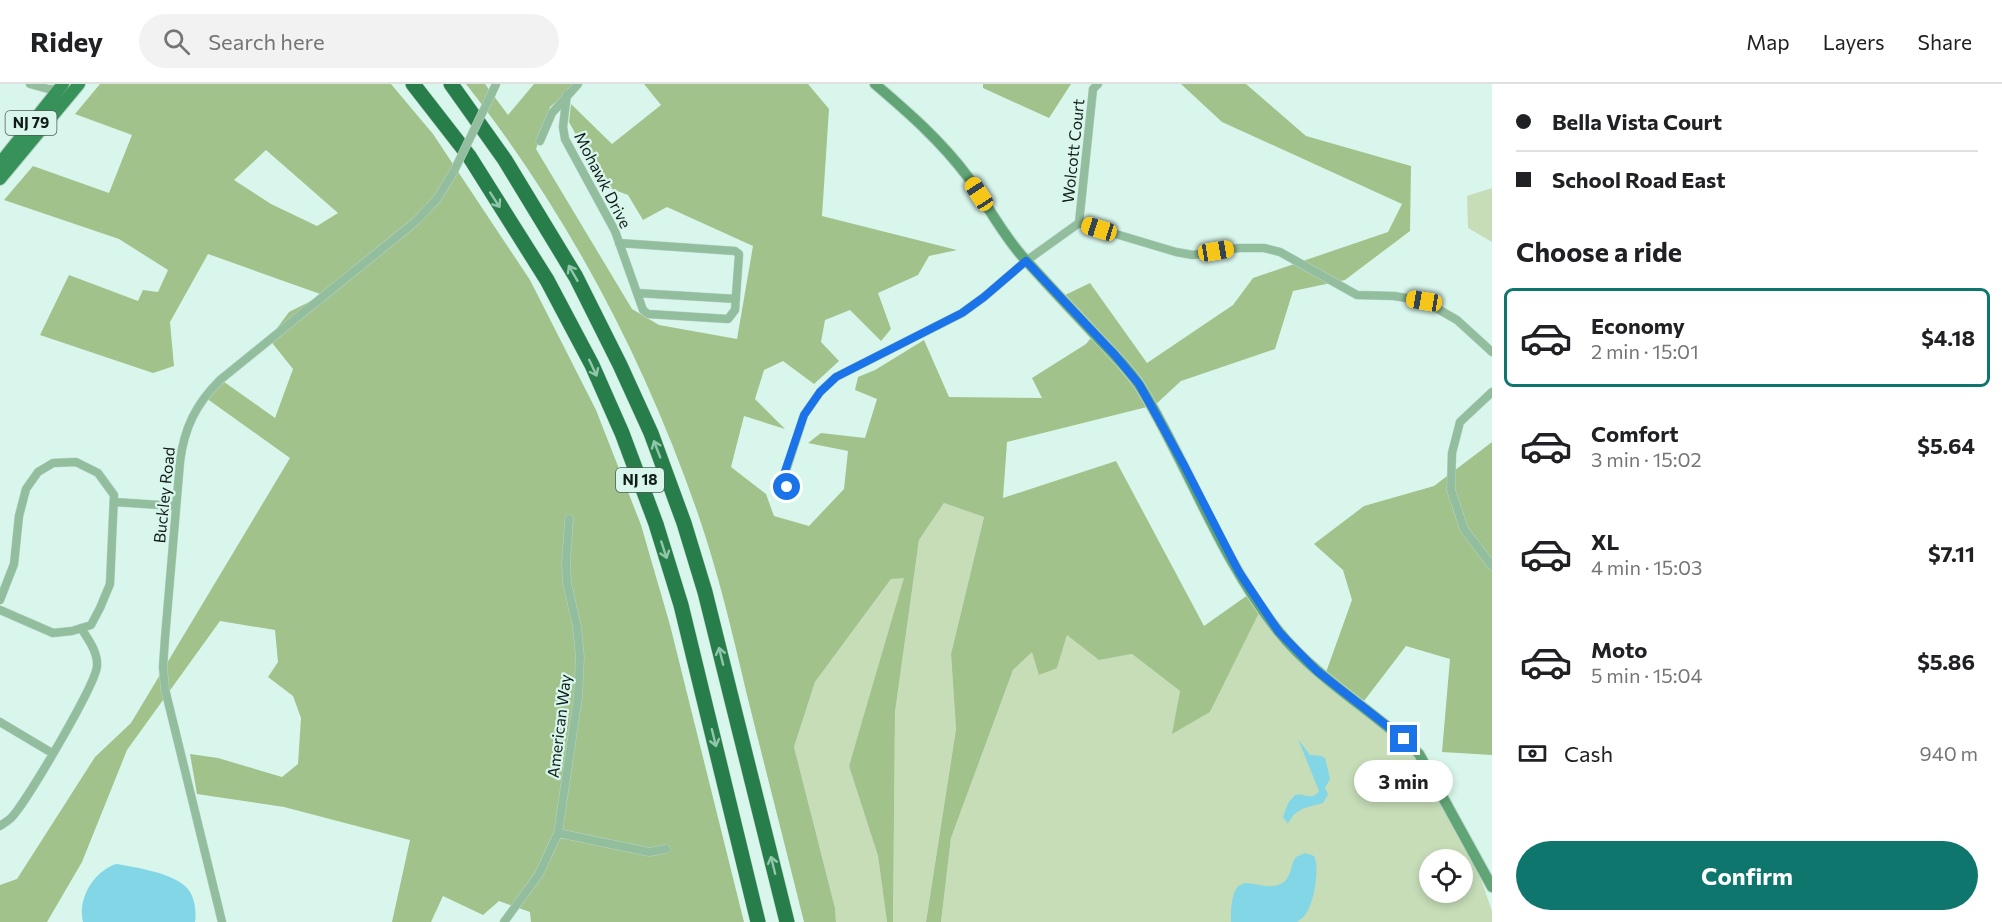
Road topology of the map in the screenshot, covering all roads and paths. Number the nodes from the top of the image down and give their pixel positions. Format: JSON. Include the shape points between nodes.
{"nodes":[{"id":1,"x":30,"y":84,"type":"edge"},
{"id":2,"x":79,"y":84,"type":"edge"},
{"id":3,"x":400,"y":84,"type":"edge"},
{"id":4,"x":413,"y":84,"type":"edge"},
{"id":5,"x":496,"y":84,"type":"edge"},
{"id":6,"x":578,"y":84,"type":"edge"},
{"id":7,"x":875,"y":84,"type":"edge"},
{"id":8,"x":1098,"y":84,"type":"edge"},
{"id":9,"x":59,"y":86,"type":"edge"},
{"id":10,"x":452,"y":87,"type":"edge"},
{"id":11,"x":567,"y":94,"type":"junction"},
{"id":12,"x":540,"y":141,"type":"dead end"},
{"id":13,"x":0,"y":163,"type":"edge"},
{"id":14,"x":479,"y":174,"type":"junction"},
{"id":15,"x":0,"y":179,"type":"edge"},
{"id":16,"x":1080,"y":223,"type":"junction"},
{"id":17,"x":619,"y":243,"type":"junction"},
{"id":18,"x":1026,"y":261,"type":"junction"},
{"id":19,"x":637,"y":293,"type":"junction"},
{"id":20,"x":736,"y":299,"type":"junction"},
{"id":21,"x":1492,"y":352,"type":"edge"},
{"id":22,"x":1492,"y":392,"type":"edge"},
{"id":23,"x":789,"y":496,"type":"dead end"},
{"id":24,"x":114,"y":502,"type":"junction"},
{"id":25,"x":176,"y":506,"type":"junction"},
{"id":26,"x":569,"y":519,"type":"dead end"},
{"id":27,"x":1492,"y":566,"type":"edge"},
{"id":28,"x":0,"y":600,"type":"edge"},
{"id":29,"x":0,"y":610,"type":"edge"},
{"id":30,"x":81,"y":628,"type":"junction"},
{"id":31,"x":0,"y":723,"type":"edge"},
{"id":32,"x":52,"y":753,"type":"junction"},
{"id":33,"x":0,"y":826,"type":"edge"},
{"id":34,"x":558,"y":833,"type":"junction"},
{"id":35,"x":666,"y":849,"type":"dead end"},
{"id":36,"x":1492,"y":887,"type":"edge"},
{"id":37,"x":222,"y":922,"type":"edge"},
{"id":38,"x":504,"y":922,"type":"edge"},
{"id":39,"x":759,"y":922,"type":"edge"},
{"id":40,"x":787,"y":922,"type":"edge"}],
"edges":[{"from":1,"to":9,"type":"street","via":[[48,89]]},
{"from":2,"to":15,"type":"main road","number":"NJ 79"},
{"from":3,"to":14,"type":"highway","via":[[465,163]]},
{"from":4,"to":14,"type":"highway","number":"NJ 18"},
{"from":5,"to":25,"type":"street","name":"Buckley Road","bridge":true,"via":[[437,199],[415,222],[237,365],[205,396],[184,437]]},
{"from":6,"to":11,"type":"street"},
{"from":7,"to":18,"type":"street","via":[[917,119],[950,155]]},
{"from":8,"to":16,"type":"street","name":"Wolcott Court","via":[[1093,89]]},
{"from":9,"to":13,"type":"main road","number":"NJ 79"},
{"from":40,"to":10,"type":"highway","number":"NJ 18","one_way":true,"via":[[705,592],[651,433],[576,277],[506,160]]},
{"from":11,"to":12,"type":"street","via":[[552,114]]},
{"from":11,"to":17,"type":"street","name":"Mohawk Drive","via":[[565,139]]},
{"from":14,"to":39,"type":"highway","number":"NJ 18","one_way":true,"via":[[574,330],[622,433],[645,494],[681,605]]},
{"from":16,"to":18,"type":"street"},
{"from":16,"to":21,"type":"street","via":[[1193,255],[1239,248],[1280,252],[1357,295],[1424,301],[1457,320]]},
{"from":17,"to":19,"type":"street","name":"Mohawk Drive"},
{"from":17,"to":20,"type":"street","name":"Mohawk Drive","via":[[738,252]]},
{"from":18,"to":23,"type":"street","via":[[962,313],[836,377],[820,392],[804,415],[783,477]]},
{"from":18,"to":36,"type":"street","via":[[1139,384],[1239,572],[1279,632],[1317,671],[1419,754]]},
{"from":19,"to":20,"type":"street"},
{"from":19,"to":20,"type":"street","name":"Mohawk Drive","via":[[648,314],[723,320],[734,314]]},
{"from":22,"to":27,"type":"street","via":[[1460,422],[1452,453],[1451,490],[1464,529]]},
{"from":24,"to":25,"type":"street"},
{"from":24,"to":28,"type":"street","via":[[114,495],[98,473],[76,462],[53,463],[38,472],[26,489],[14,564]]},
{"from":24,"to":30,"type":"street","via":[[110,584],[91,624]]},
{"from":25,"to":37,"type":"street","name":"Buckley Road","via":[[165,638],[165,689]]},
{"from":26,"to":34,"type":"street","name":"American Way","via":[[567,583],[580,657]]},
{"from":29,"to":30,"type":"street","via":[[53,633]]},
{"from":30,"to":32,"type":"street","via":[[93,647],[97,665],[92,683]]},
{"from":31,"to":32,"type":"street"},
{"from":32,"to":33,"type":"street","via":[[11,818]]},
{"from":34,"to":35,"type":"street","via":[[649,852]]},
{"from":34,"to":38,"type":"street","name":"American Way","via":[[539,874]]}]}
